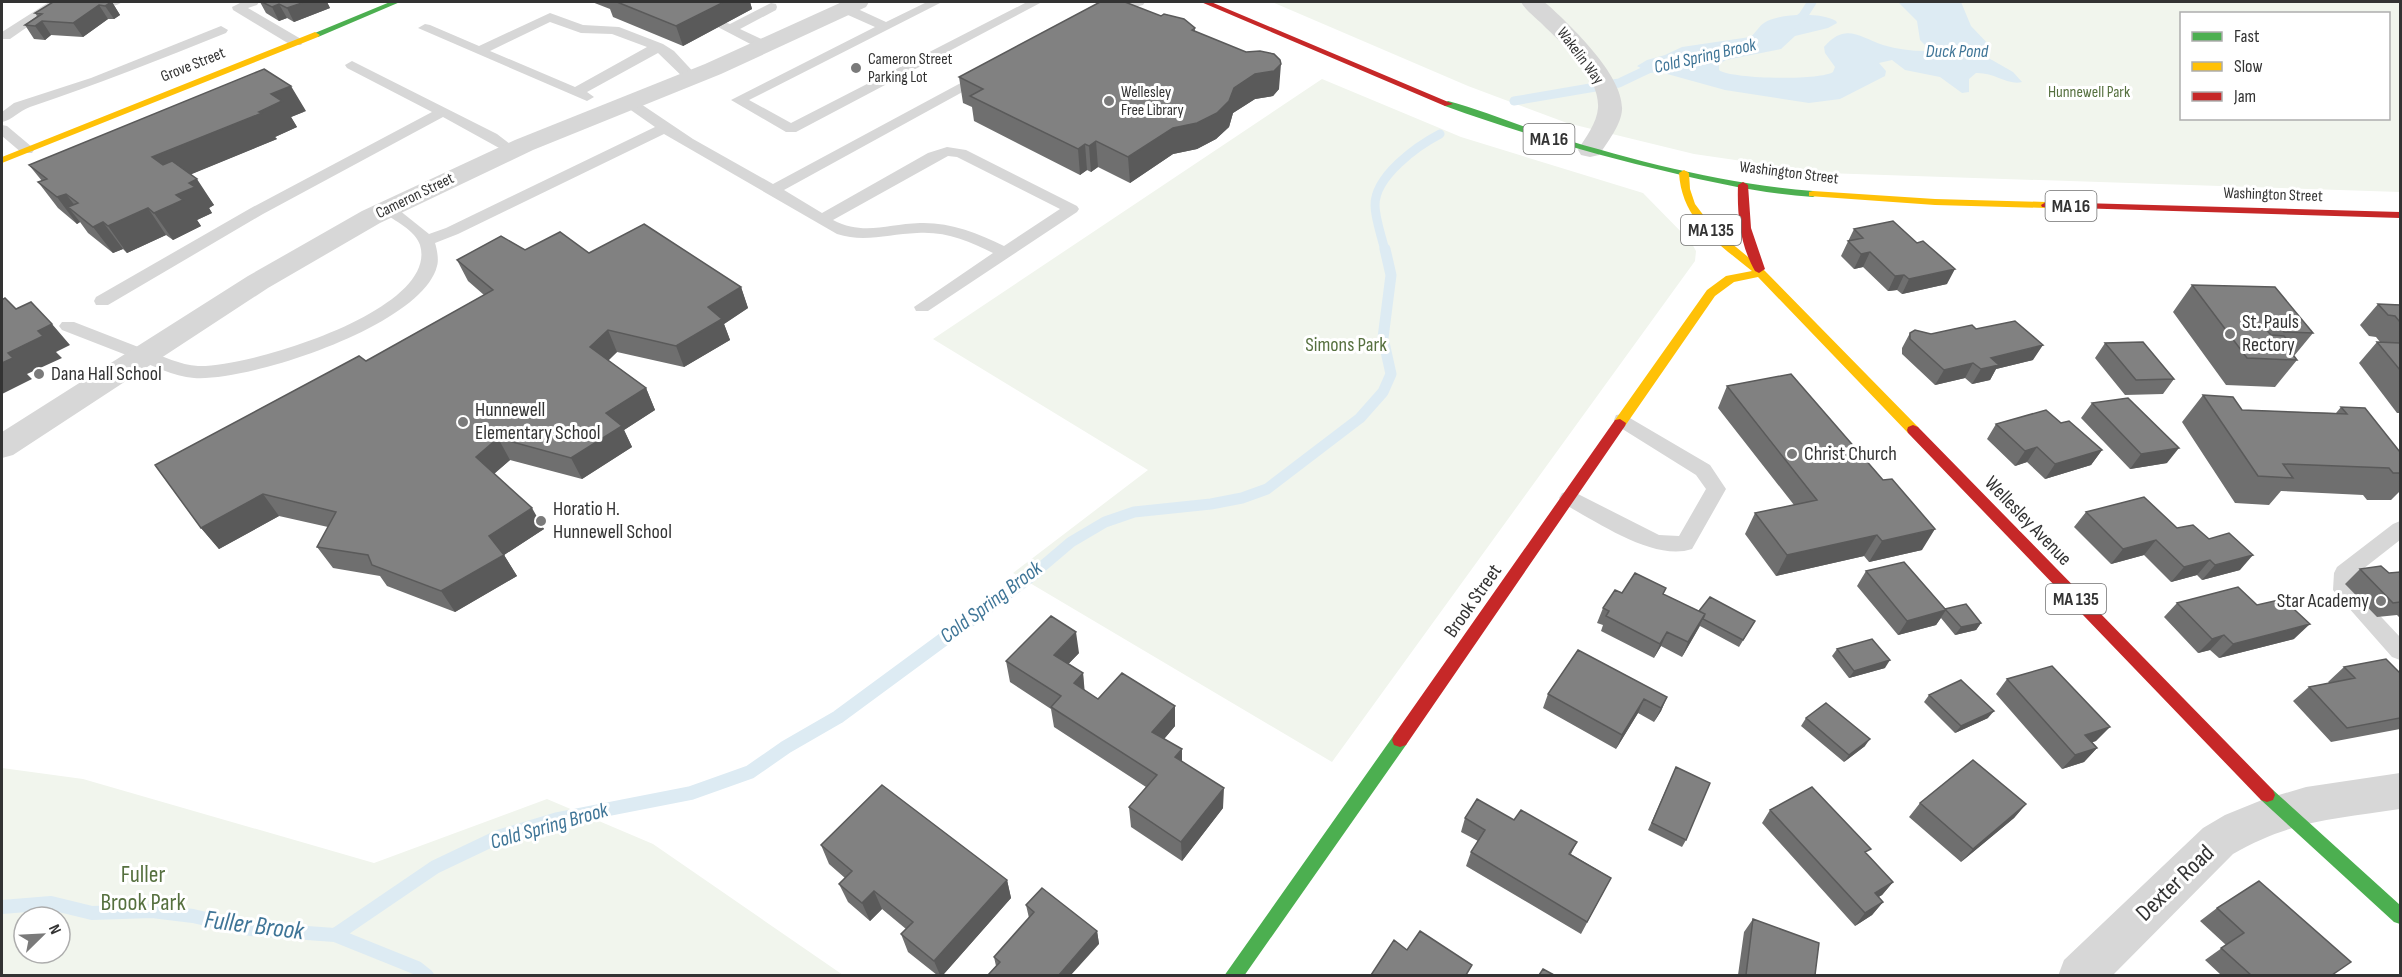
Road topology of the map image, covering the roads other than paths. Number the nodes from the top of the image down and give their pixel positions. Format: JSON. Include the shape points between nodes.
{"nodes":[{"id":1,"x":57,"y":2,"type":"edge"},
{"id":2,"x":75,"y":2,"type":"edge"},
{"id":3,"x":116,"y":2,"type":"edge"},
{"id":4,"x":253,"y":2,"type":"edge"},
{"id":5,"x":396,"y":2,"type":"edge"},
{"id":6,"x":936,"y":2,"type":"edge"},
{"id":7,"x":1035,"y":2,"type":"edge"},
{"id":8,"x":1117,"y":2,"type":"edge"},
{"id":9,"x":1139,"y":2,"type":"edge"},
{"id":10,"x":1205,"y":2,"type":"edge"},
{"id":11,"x":1531,"y":2,"type":"edge"},
{"id":12,"x":839,"y":6,"type":"edge"},
{"id":13,"x":771,"y":7,"type":"dead end"},
{"id":14,"x":886,"y":27,"type":"junction"},
{"id":15,"x":425,"y":28,"type":"dead end"},
{"id":16,"x":221,"y":30,"type":"dead end"},
{"id":17,"x":5,"y":36,"type":"dead end"},
{"id":18,"x":296,"y":42,"type":"junction"},
{"id":19,"x":765,"y":46,"type":"junction"},
{"id":20,"x":658,"y":47,"type":"junction"},
{"id":21,"x":479,"y":51,"type":"junction"},
{"id":22,"x":352,"y":65,"type":"dead end"},
{"id":23,"x":992,"y":71,"type":"edge"},
{"id":24,"x":692,"y":78,"type":"junction"},
{"id":25,"x":630,"y":102,"type":"junction"},
{"id":26,"x":441,"y":112,"type":"junction"},
{"id":27,"x":2,"y":118,"type":"edge"},
{"id":28,"x":665,"y":128,"type":"junction"},
{"id":29,"x":2,"y":129,"type":"edge"},
{"id":30,"x":27,"y":150,"type":"junction"},
{"id":31,"x":1590,"y":150,"type":"junction"},
{"id":32,"x":512,"y":151,"type":"junction"},
{"id":33,"x":2,"y":160,"type":"edge"},
{"id":34,"x":1684,"y":173,"type":"junction"},
{"id":35,"x":1743,"y":185,"type":"junction"},
{"id":36,"x":773,"y":190,"type":"junction"},
{"id":37,"x":388,"y":209,"type":"junction"},
{"id":38,"x":2400,"y":215,"type":"edge"},
{"id":39,"x":823,"y":219,"type":"junction"},
{"id":40,"x":426,"y":241,"type":"junction"},
{"id":41,"x":1005,"y":253,"type":"junction"},
{"id":42,"x":1761,"y":273,"type":"junction"},
{"id":43,"x":102,"y":301,"type":"dead end"},
{"id":44,"x":922,"y":307,"type":"dead end"},
{"id":45,"x":68,"y":326,"type":"dead end"},
{"id":46,"x":144,"y":355,"type":"junction"},
{"id":47,"x":1623,"y":420,"type":"junction"},
{"id":48,"x":2,"y":447,"type":"edge"},
{"id":49,"x":1569,"y":498,"type":"junction"},
{"id":50,"x":2400,"y":529,"type":"edge"},
{"id":51,"x":2400,"y":651,"type":"edge"},
{"id":52,"x":2400,"y":791,"type":"edge"},
{"id":53,"x":2282,"y":810,"type":"junction"},
{"id":54,"x":2400,"y":916,"type":"edge"},
{"id":55,"x":1233,"y":975,"type":"edge"},
{"id":56,"x":2080,"y":975,"type":"edge"}],
"edges":[{"from":1,"to":17,"type":"lane"},
{"from":2,"to":3,"type":"lane"},
{"from":4,"to":18,"type":"lane","via":[[238,7]]},
{"from":5,"to":18,"type":"main road","name":"Grove Street"},
{"from":6,"to":14,"type":"lane"},
{"from":7,"to":14,"type":"lane","via":[[791,129],[738,100]]},
{"from":8,"to":9,"type":"lane","via":[[1091,17]]},
{"from":10,"to":31,"type":"main road","name":"Washington Street","number":"MA 16","via":[[1436,100]]},
{"from":11,"to":31,"type":"street","name":"Wakelin Way","via":[[1569,38],[1603,85],[1610,110]]},
{"from":12,"to":14,"type":"lane"},
{"from":12,"to":19,"type":"street","name":"Cameron Street"},
{"from":13,"to":19,"type":"lane","via":[[726,27]]},
{"from":15,"to":21,"type":"lane"},
{"from":16,"to":27,"type":"lane","via":[[96,81],[19,106]]},
{"from":18,"to":30,"type":"main road","name":"Grove Street"},
{"from":19,"to":24,"type":"street","name":"Cameron Street"},
{"from":20,"to":21,"type":"lane","via":[[614,30],[581,29],[550,17]]},
{"from":20,"to":21,"type":"lane","via":[[582,95]]},
{"from":20,"to":24,"type":"lane"},
{"from":22,"to":26,"type":"lane"},
{"from":23,"to":36,"type":"lane"},
{"from":24,"to":25,"type":"street","name":"Cameron Street"},
{"from":25,"to":28,"type":"lane"},
{"from":25,"to":32,"type":"street","name":"Cameron Street"},
{"from":26,"to":32,"type":"lane"},
{"from":26,"to":43,"type":"lane","via":[[256,211]]},
{"from":28,"to":36,"type":"lane"},
{"from":28,"to":40,"type":"lane"},
{"from":29,"to":30,"type":"lane"},
{"from":30,"to":33,"type":"main road","name":"Grove Street"},
{"from":31,"to":34,"type":"main road","name":"Washington Street","number":"MA 16"},
{"from":32,"to":37,"type":"street","name":"Cameron Street"},
{"from":34,"to":35,"type":"main road","name":"Washington Street","number":"MA 16"},
{"from":34,"to":42,"type":"main road","name":"Wellesley Avenue","number":"MA 135","via":[[1684,193],[1695,213]]},
{"from":35,"to":38,"type":"main road","name":"Washington Street","number":"MA 16","via":[[1808,194],[1935,202]]},
{"from":35,"to":42,"type":"main road","name":"Wellesley Avenue","number":"MA 135","via":[[1743,234]]},
{"from":36,"to":39,"type":"lane"},
{"from":37,"to":40,"type":"lane"},
{"from":37,"to":46,"type":"street","name":"Cameron Street","via":[[280,269]]},
{"from":39,"to":41,"type":"lane","via":[[858,233],[926,227],[953,229]]},
{"from":39,"to":41,"type":"lane","via":[[933,156],[954,152],[1071,209]]},
{"from":40,"to":46,"type":"lane","via":[[429,267],[410,294],[387,312],[308,347],[267,362],[210,372],[180,369]]},
{"from":41,"to":44,"type":"lane"},
{"from":42,"to":47,"type":"main road","name":"Brook Street","via":[[1730,279],[1711,293]]},
{"from":42,"to":53,"type":"main road","name":"Wellesley Avenue","number":"MA 135"},
{"from":45,"to":46,"type":"lane"},
{"from":46,"to":48,"type":"street","name":"Cameron Street"},
{"from":47,"to":49,"type":"main road","name":"Brook Street"},
{"from":47,"to":49,"type":"lane","via":[[1703,470],[1716,489],[1684,544],[1656,543]]},
{"from":49,"to":55,"type":"main road","name":"Brook Street"},
{"from":50,"to":51,"type":"lane","via":[[2344,573],[2343,590]]},
{"from":52,"to":53,"type":"street","name":"Dexter Road","via":[[2323,800]]},
{"from":53,"to":54,"type":"main road","name":"Wellesley Avenue","number":"MA 135"},
{"from":53,"to":56,"type":"street","name":"Dexter Road","via":[[2243,825],[2218,841]]}]}
